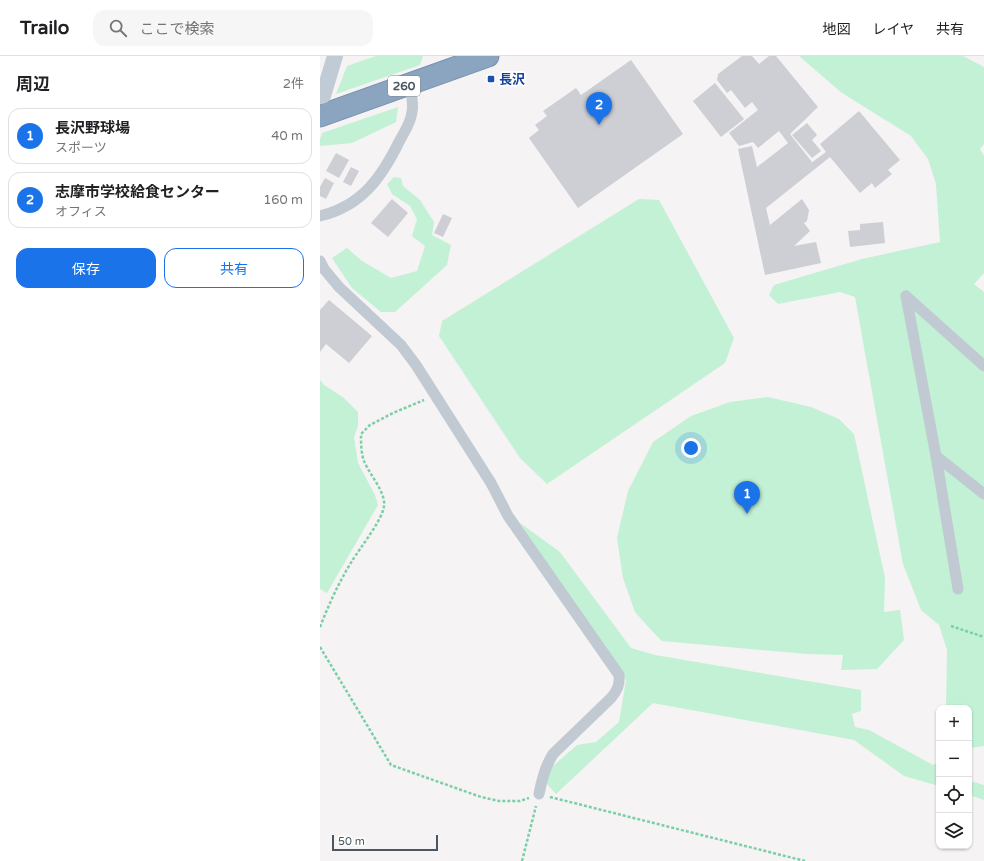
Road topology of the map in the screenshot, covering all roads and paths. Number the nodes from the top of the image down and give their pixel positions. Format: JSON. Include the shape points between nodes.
{"nodes":[{"id":1,"x":335,"y":56,"type":"edge"},
{"id":2,"x":488,"y":56,"type":"edge"},
{"id":3,"x":409,"y":84,"type":"junction"},
{"id":4,"x":322,"y":106,"type":"edge"},
{"id":5,"x":320,"y":216,"type":"edge"},
{"id":6,"x":320,"y":261,"type":"edge"},
{"id":7,"x":984,"y":366,"type":"edge"},
{"id":8,"x":435,"y":395,"type":"junction"},
{"id":9,"x":936,"y":456,"type":"junction"},
{"id":10,"x":984,"y":494,"type":"edge"},
{"id":11,"x":958,"y":589,"type":"dead end"},
{"id":12,"x":951,"y":626,"type":"dead end"},
{"id":13,"x":320,"y":627,"type":"edge"},
{"id":14,"x":984,"y":637,"type":"edge"},
{"id":15,"x":320,"y":646,"type":"edge"},
{"id":16,"x":539,"y":794,"type":"junction"},
{"id":17,"x":522,"y":861,"type":"edge"},
{"id":18,"x":805,"y":861,"type":"edge"}],
"edges":[{"from":1,"to":4,"type":"street"},
{"from":2,"to":3,"type":"highway","number":"260"},
{"from":3,"to":4,"type":"highway","number":"260"},
{"from":3,"to":5,"type":"street","via":[[413,110],[410,121],[383,170],[369,189],[354,201],[335,212]]},
{"from":6,"to":8,"type":"street","via":[[339,287],[401,345]]},
{"from":7,"to":9,"type":"street","via":[[906,296]]},
{"from":8,"to":13,"type":"path","via":[[370,425],[361,434],[364,460],[385,505],[382,516],[352,560]]},
{"from":8,"to":16,"type":"street","via":[[491,483],[508,516],[619,675],[617,691],[553,754],[542,776]]},
{"from":9,"to":10,"type":"street"},
{"from":9,"to":11,"type":"street"},
{"from":12,"to":14,"type":"path"},
{"from":15,"to":16,"type":"path","via":[[391,765],[476,796],[499,801],[520,801]]},
{"from":16,"to":17,"type":"path"},
{"from":16,"to":18,"type":"path"}]}
